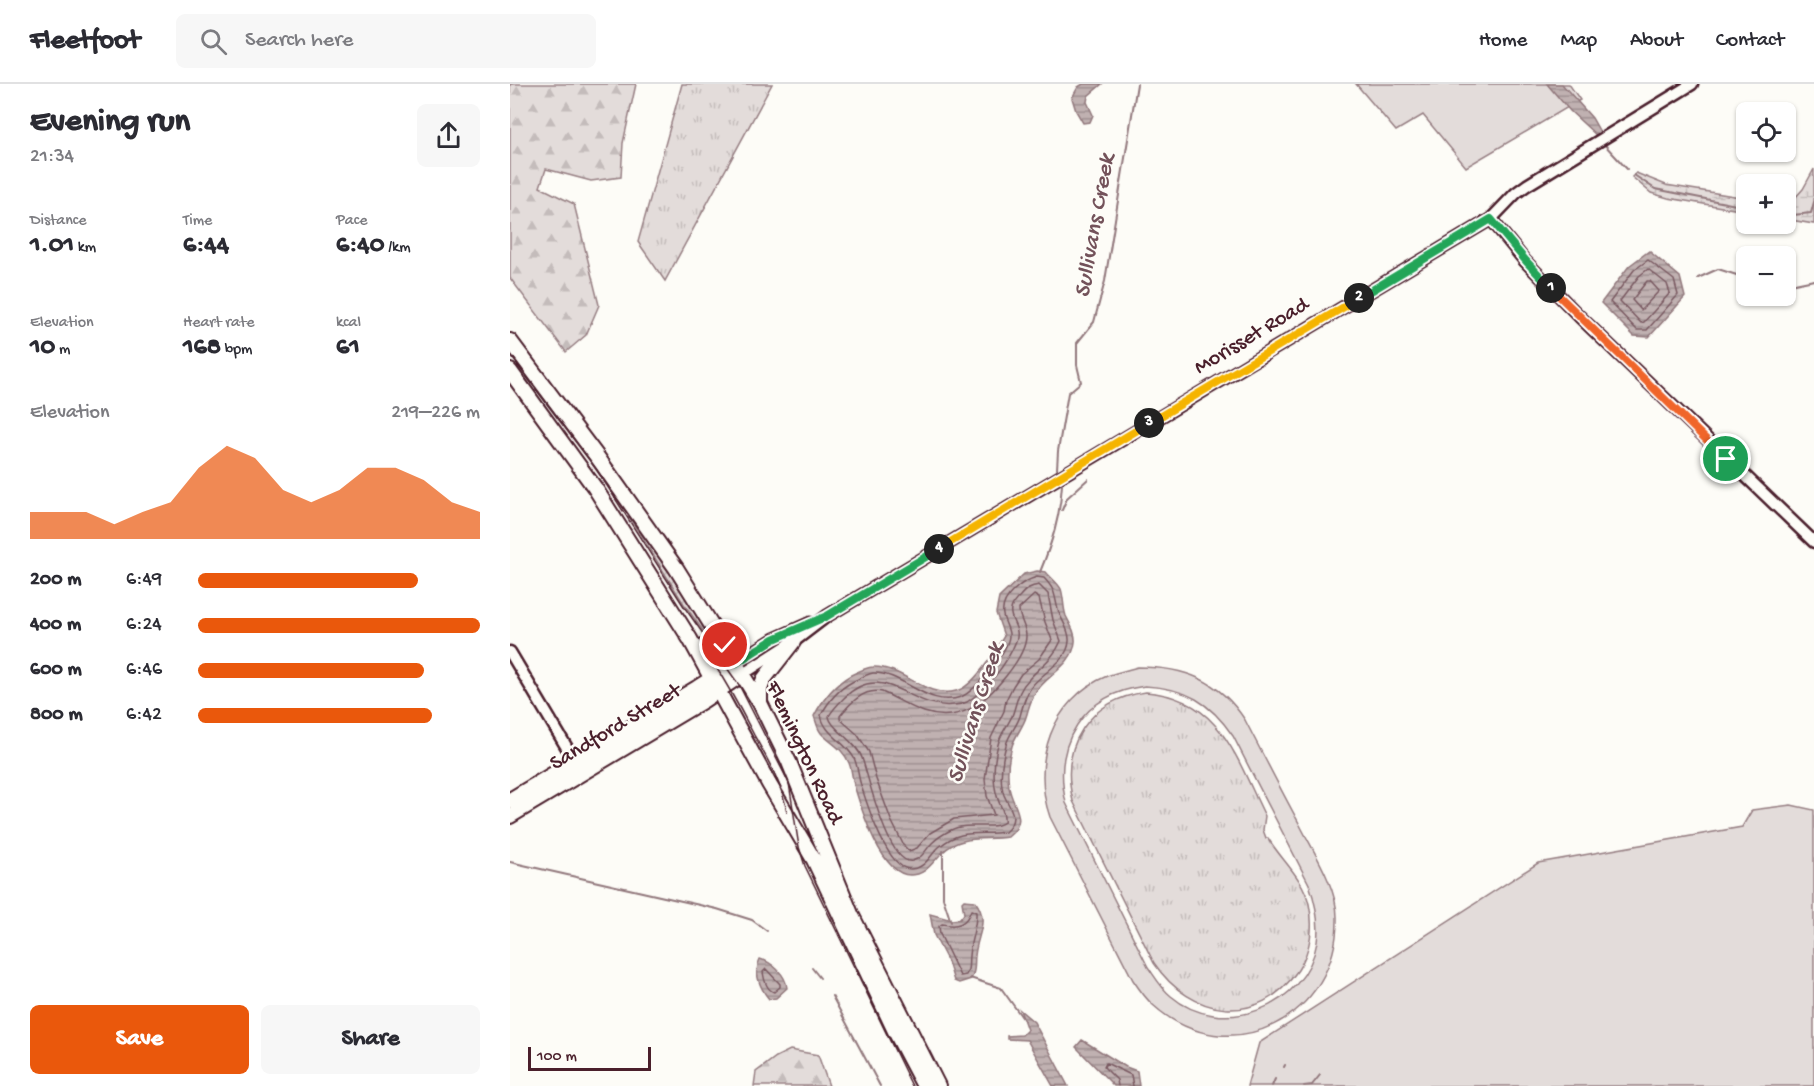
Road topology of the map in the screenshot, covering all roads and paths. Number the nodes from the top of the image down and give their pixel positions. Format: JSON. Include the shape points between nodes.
{"nodes":[{"id":1,"x":1692,"y":84,"type":"edge"},
{"id":2,"x":1491,"y":219,"type":"junction"},
{"id":3,"x":510,"y":340,"type":"edge"},
{"id":4,"x":510,"y":371,"type":"edge"},
{"id":5,"x":1814,"y":542,"type":"edge"},
{"id":6,"x":827,"y":616,"type":"junction"},
{"id":7,"x":793,"y":642,"type":"junction"},
{"id":8,"x":510,"y":652,"type":"edge"},
{"id":9,"x":739,"y":668,"type":"junction"},
{"id":10,"x":715,"y":685,"type":"junction"},
{"id":11,"x":760,"y":703,"type":"junction"},
{"id":12,"x":579,"y":767,"type":"junction"},
{"id":13,"x":510,"y":800,"type":"edge"},
{"id":14,"x":510,"y":816,"type":"edge"},
{"id":15,"x":924,"y":1086,"type":"edge"},
{"id":16,"x":938,"y":1086,"type":"edge"}],
"edges":[{"from":1,"to":2,"type":"street","name":"Morisset Road","via":[[1527,185]]},
{"from":2,"to":5,"type":"street","via":[[1580,317]]},
{"from":2,"to":6,"type":"street","name":"Morisset Road"},
{"from":3,"to":9,"type":"main road","name":"Flemington Road","via":[[676,568]]},
{"from":4,"to":10,"type":"main road","name":"Flemington Road","via":[[595,488]]},
{"from":6,"to":7,"type":"street","name":"Morisset Road"},
{"from":6,"to":9,"type":"street","name":"Morisset Road","via":[[774,639]]},
{"from":7,"to":9,"type":"street","name":"Morisset Road"},
{"from":7,"to":11,"type":"main road","via":[[764,679]]},
{"from":8,"to":12,"type":"street"},
{"from":9,"to":10,"type":"main road","name":"Sandford Street"},
{"from":9,"to":11,"type":"main road","name":"Flemington Road"},
{"from":10,"to":12,"type":"main road","name":"Sandford Street"},
{"from":10,"to":15,"type":"main road","name":"Flemington Road","via":[[814,860]]},
{"from":11,"to":16,"type":"main road","name":"Flemington Road","via":[[789,762],[850,914]]},
{"from":12,"to":13,"type":"main road","name":"Sandford Street"},
{"from":12,"to":14,"type":"main road","name":"Sandford Street"}]}
